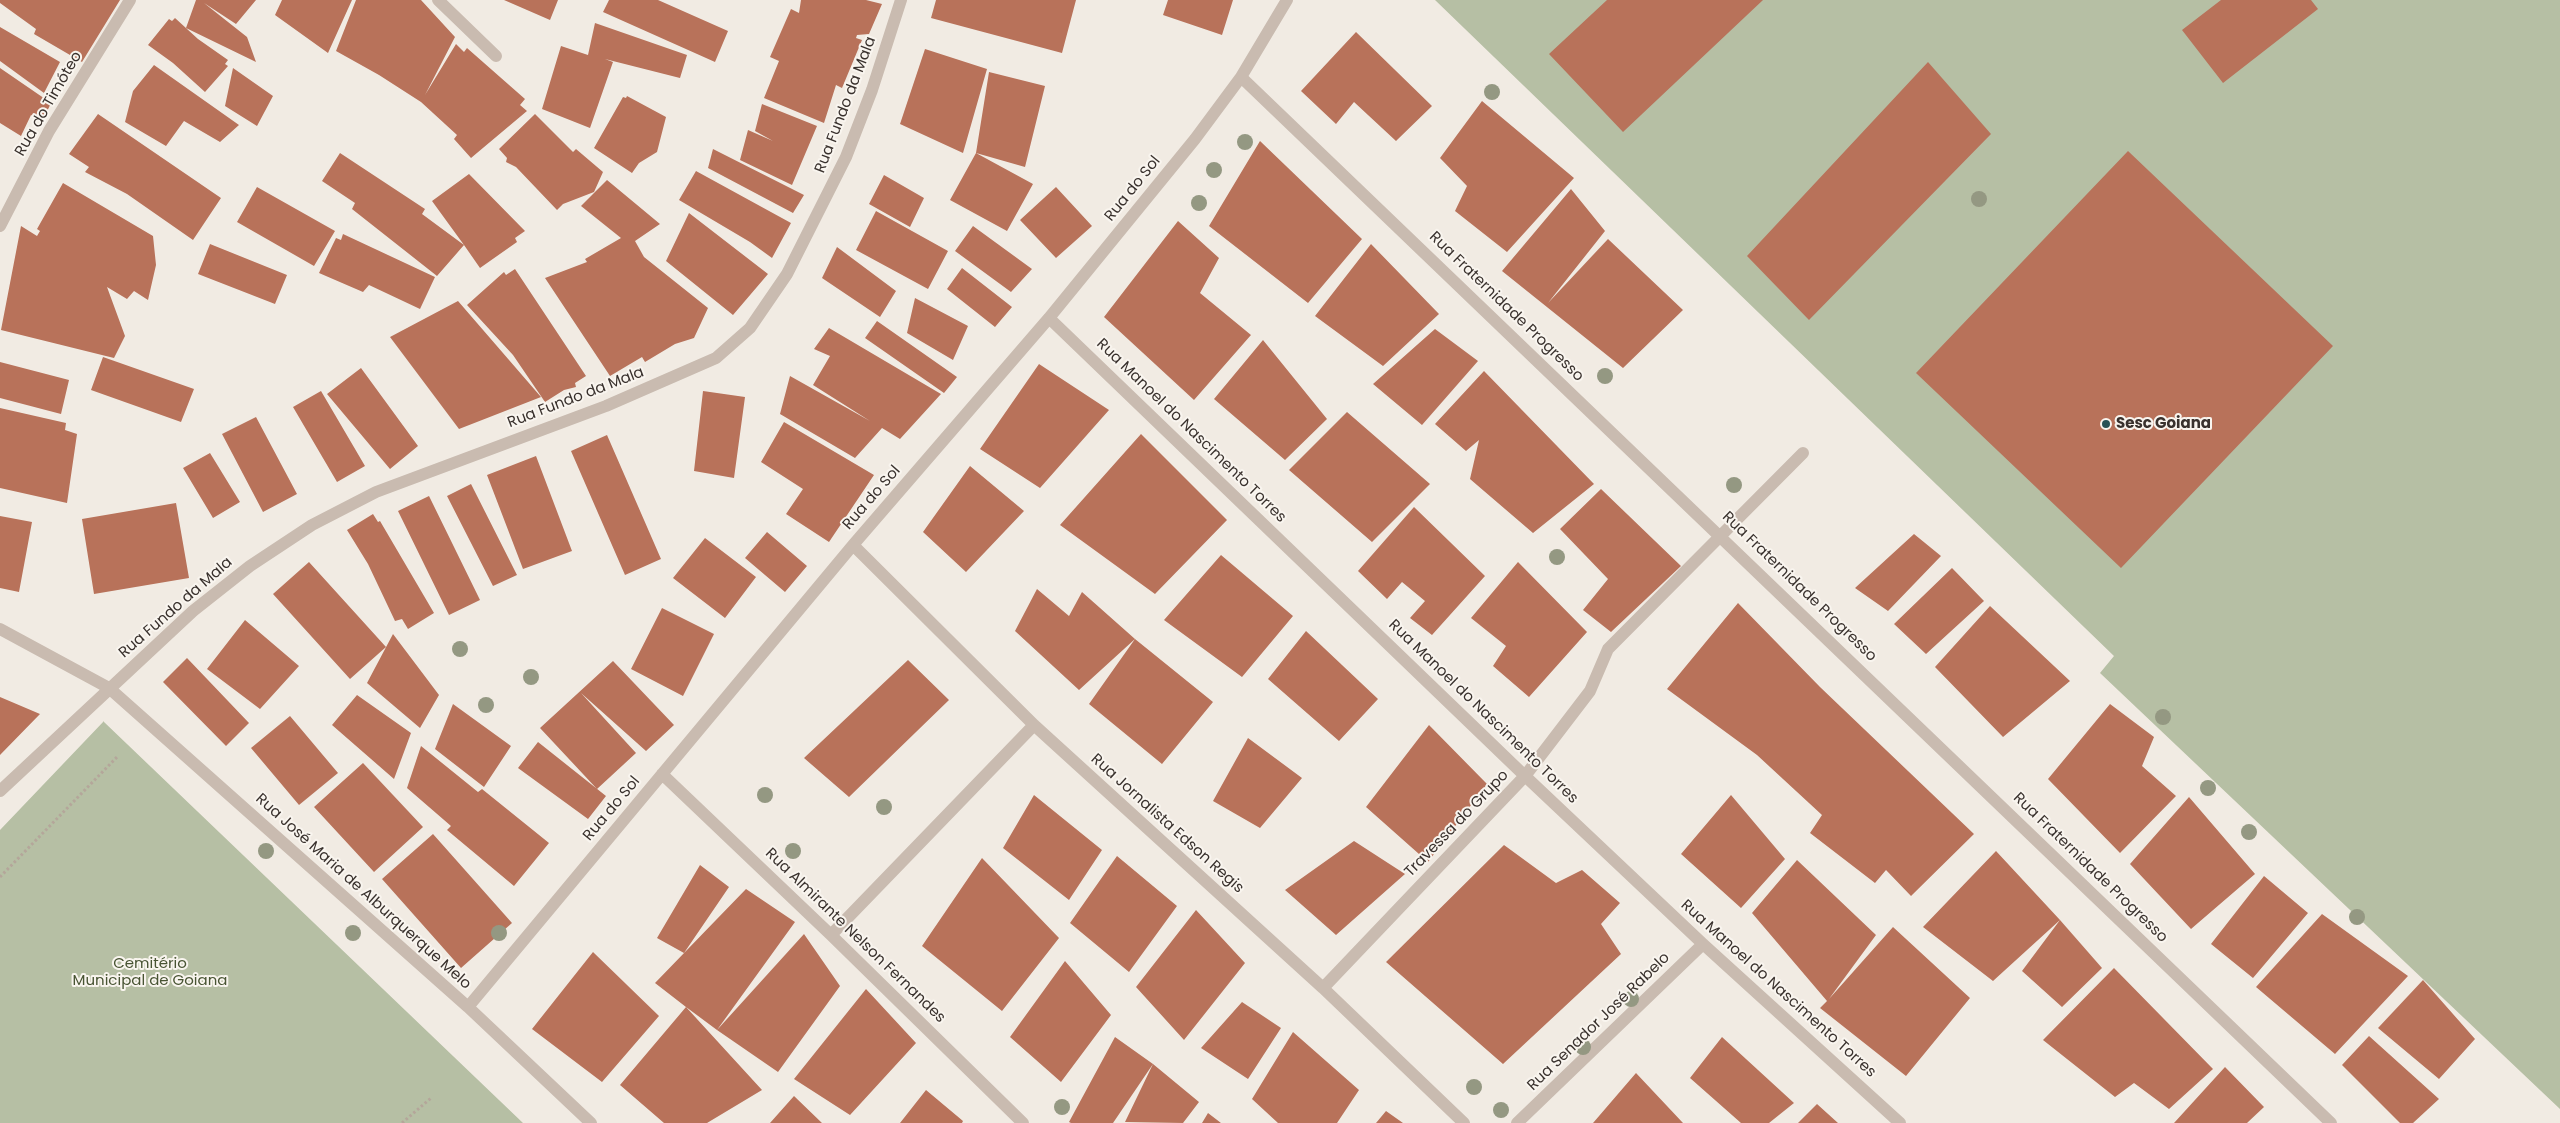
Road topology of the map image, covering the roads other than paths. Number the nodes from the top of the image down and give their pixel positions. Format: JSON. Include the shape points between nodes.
{"nodes":[{"id":1,"x":130,"y":0,"type":"edge"},
{"id":2,"x":438,"y":0,"type":"edge"},
{"id":3,"x":901,"y":0,"type":"edge"},
{"id":4,"x":1287,"y":0,"type":"edge"},
{"id":5,"x":496,"y":56,"type":"dead end"},
{"id":6,"x":1241,"y":77,"type":"junction"},
{"id":7,"x":0,"y":226,"type":"edge"},
{"id":8,"x":1049,"y":318,"type":"junction"},
{"id":9,"x":1803,"y":453,"type":"dead end"},
{"id":10,"x":1721,"y":535,"type":"junction"},
{"id":11,"x":853,"y":545,"type":"junction"},
{"id":12,"x":0,"y":629,"type":"edge"},
{"id":13,"x":109,"y":688,"type":"junction"},
{"id":14,"x":1034,"y":725,"type":"junction"},
{"id":15,"x":662,"y":774,"type":"junction"},
{"id":16,"x":1525,"y":776,"type":"junction"},
{"id":17,"x":0,"y":791,"type":"edge"},
{"id":18,"x":831,"y":935,"type":"junction"},
{"id":19,"x":1703,"y":944,"type":"junction"},
{"id":20,"x":1323,"y":988,"type":"junction"},
{"id":21,"x":468,"y":1007,"type":"junction"},
{"id":22,"x":591,"y":1123,"type":"edge"},
{"id":23,"x":1024,"y":1123,"type":"edge"},
{"id":24,"x":1464,"y":1123,"type":"edge"},
{"id":25,"x":1517,"y":1123,"type":"edge"},
{"id":26,"x":1900,"y":1123,"type":"edge"},
{"id":27,"x":2332,"y":1123,"type":"edge"}],
"edges":[{"from":1,"to":7,"type":"street","name":"Rua do Timóteo","via":[[49,131]]},
{"from":2,"to":5,"type":"street"},
{"from":3,"to":13,"type":"street","name":"Rua Fundo da Mala","via":[[846,157],[787,274],[750,328],[716,358],[606,406],[376,492],[312,525],[250,566],[193,611]]},
{"from":4,"to":6,"type":"street","name":"Rua do Sol"},
{"from":6,"to":8,"type":"street","name":"Rua do Sol","via":[[1195,139]]},
{"from":6,"to":10,"type":"street","name":"Rua Fraternidade Progresso"},
{"from":8,"to":11,"type":"street","name":"Rua do Sol"},
{"from":8,"to":16,"type":"street","name":"Rua Manoel do Nascimento Torres"},
{"from":9,"to":10,"type":"street","name":"Travessa do Grupo"},
{"from":10,"to":16,"type":"street","name":"Travessa do Grupo","via":[[1608,649],[1590,691]]},
{"from":10,"to":27,"type":"street","name":"Rua Fraternidade Progresso"},
{"from":11,"to":14,"type":"street","name":"Rua Jornalista Edson Regis"},
{"from":11,"to":15,"type":"street","name":"Rua do Sol"},
{"from":12,"to":13,"type":"street","name":"Rua José Maria de Alburquerque Melo"},
{"from":13,"to":17,"type":"street","name":"Rua Fundo da Mala"},
{"from":13,"to":21,"type":"street","name":"Rua José Maria de Alburquerque Melo"},
{"from":14,"to":18,"type":"street"},
{"from":14,"to":20,"type":"street","name":"Rua Jornalista Edson Regis"},
{"from":15,"to":18,"type":"street","name":"Rua Almirante Nelson Fernandes"},
{"from":15,"to":21,"type":"street","name":"Rua do Sol"},
{"from":16,"to":19,"type":"street","name":"Rua Manoel do Nascimento Torres"},
{"from":16,"to":20,"type":"street","name":"Travessa do Grupo"},
{"from":18,"to":23,"type":"street","name":"Rua Almirante Nelson Fernandes"},
{"from":19,"to":25,"type":"street","name":"Rua Senador José Rabelo"},
{"from":19,"to":26,"type":"street","name":"Rua Manoel do Nascimento Torres"},
{"from":20,"to":24,"type":"street","name":"Rua Jornalista Edson Regis"},
{"from":21,"to":22,"type":"street","name":"Rua José Maria de Alburquerque Melo"}]}
